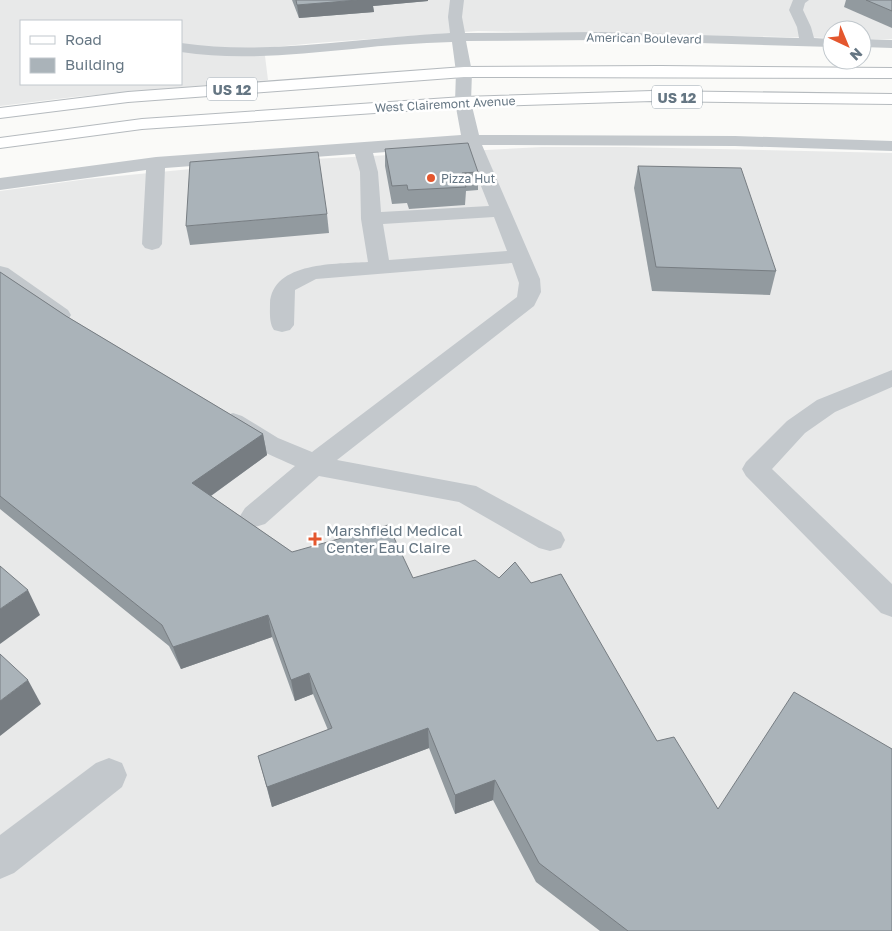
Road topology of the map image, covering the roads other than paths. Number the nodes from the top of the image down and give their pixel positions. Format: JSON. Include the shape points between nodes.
{"nodes":[{"id":1,"x":457,"y":0,"type":"edge"},
{"id":2,"x":802,"y":0,"type":"edge"},
{"id":3,"x":457,"y":37,"type":"junction"},
{"id":4,"x":807,"y":42,"type":"junction"},
{"id":5,"x":822,"y":43,"type":"edge"},
{"id":6,"x":872,"y":44,"type":"edge"},
{"id":7,"x":892,"y":44,"type":"edge"},
{"id":8,"x":182,"y":47,"type":"edge"},
{"id":9,"x":464,"y":72,"type":"junction"},
{"id":10,"x":795,"y":72,"type":"junction"},
{"id":11,"x":892,"y":73,"type":"edge"},
{"id":12,"x":892,"y":99,"type":"edge"},
{"id":13,"x":463,"y":102,"type":"junction"},
{"id":14,"x":0,"y":113,"type":"edge"},
{"id":15,"x":142,"y":124,"type":"junction"},
{"id":16,"x":471,"y":140,"type":"junction"},
{"id":17,"x":0,"y":143,"type":"edge"},
{"id":18,"x":892,"y":146,"type":"edge"},
{"id":19,"x":363,"y":148,"type":"junction"},
{"id":20,"x":156,"y":163,"type":"junction"},
{"id":21,"x":0,"y":184,"type":"edge"},
{"id":22,"x":501,"y":211,"type":"junction"},
{"id":23,"x":371,"y":219,"type":"junction"},
{"id":24,"x":152,"y":244,"type":"dead end"},
{"id":25,"x":520,"y":256,"type":"junction"},
{"id":26,"x":380,"y":268,"type":"junction"},
{"id":27,"x":0,"y":273,"type":"edge"},
{"id":28,"x":282,"y":325,"type":"dead end"},
{"id":29,"x":82,"y":331,"type":"edge"},
{"id":30,"x":892,"y":378,"type":"edge"},
{"id":31,"x":209,"y":408,"type":"edge"},
{"id":32,"x":315,"y":464,"type":"junction"},
{"id":33,"x":255,"y":516,"type":"dead end"},
{"id":34,"x":550,"y":540,"type":"dead end"},
{"id":35,"x":892,"y":604,"type":"edge"},
{"id":36,"x":108,"y":775,"type":"dead end"},
{"id":37,"x":0,"y":859,"type":"edge"}],
"edges":[{"from":1,"to":3,"type":"street"},
{"from":2,"to":4,"type":"street","via":[[796,10]]},
{"from":3,"to":4,"type":"street","name":"American Boulevard","via":[[601,36]]},
{"from":3,"to":8,"type":"street","name":"American Boulevard","via":[[281,52],[213,52]]},
{"from":3,"to":9,"type":"street"},
{"from":4,"to":5,"type":"street","name":"American Boulevard"},
{"from":6,"to":7,"type":"street"},
{"from":9,"to":10,"type":"main road","name":"West Clairemont Avenue","number":"US 12"},
{"from":9,"to":13,"type":"street"},
{"from":9,"to":14,"type":"main road","name":"West Clairemont Avenue","number":"US 12","via":[[128,97]]},
{"from":9,"to":15,"type":"main road","via":[[442,83],[409,91],[268,102]]},
{"from":10,"to":11,"type":"main road","name":"West Clairemont Avenue","number":"US 12"},
{"from":10,"to":13,"type":"main road","via":[[508,89]]},
{"from":12,"to":13,"type":"main road","name":"West Clairemont Avenue","number":"US 12","via":[[652,96]]},
{"from":13,"to":15,"type":"main road","name":"West Clairemont Avenue","number":"US 12"},
{"from":13,"to":16,"type":"street"},
{"from":15,"to":17,"type":"main road","name":"West Clairemont Avenue","number":"US 12"},
{"from":16,"to":18,"type":"street","via":[[735,141]]},
{"from":16,"to":19,"type":"street"},
{"from":16,"to":22,"type":"street"},
{"from":19,"to":20,"type":"street"},
{"from":19,"to":23,"type":"street","via":[[369,172]]},
{"from":20,"to":21,"type":"street"},
{"from":20,"to":24,"type":"street"},
{"from":22,"to":23,"type":"street"},
{"from":22,"to":25,"type":"street"},
{"from":23,"to":26,"type":"street"},
{"from":25,"to":26,"type":"street"},
{"from":25,"to":32,"type":"street","via":[[531,290],[526,301]]},
{"from":26,"to":28,"type":"street","via":[[313,273],[290,280],[282,291]]},
{"from":27,"to":29,"type":"street"},
{"from":30,"to":35,"type":"street","via":[[826,406],[796,427],[756,469]]},
{"from":31,"to":32,"type":"street","via":[[269,444]]},
{"from":32,"to":33,"type":"street"},
{"from":32,"to":34,"type":"street","via":[[466,494]]},
{"from":36,"to":37,"type":"street"}]}
